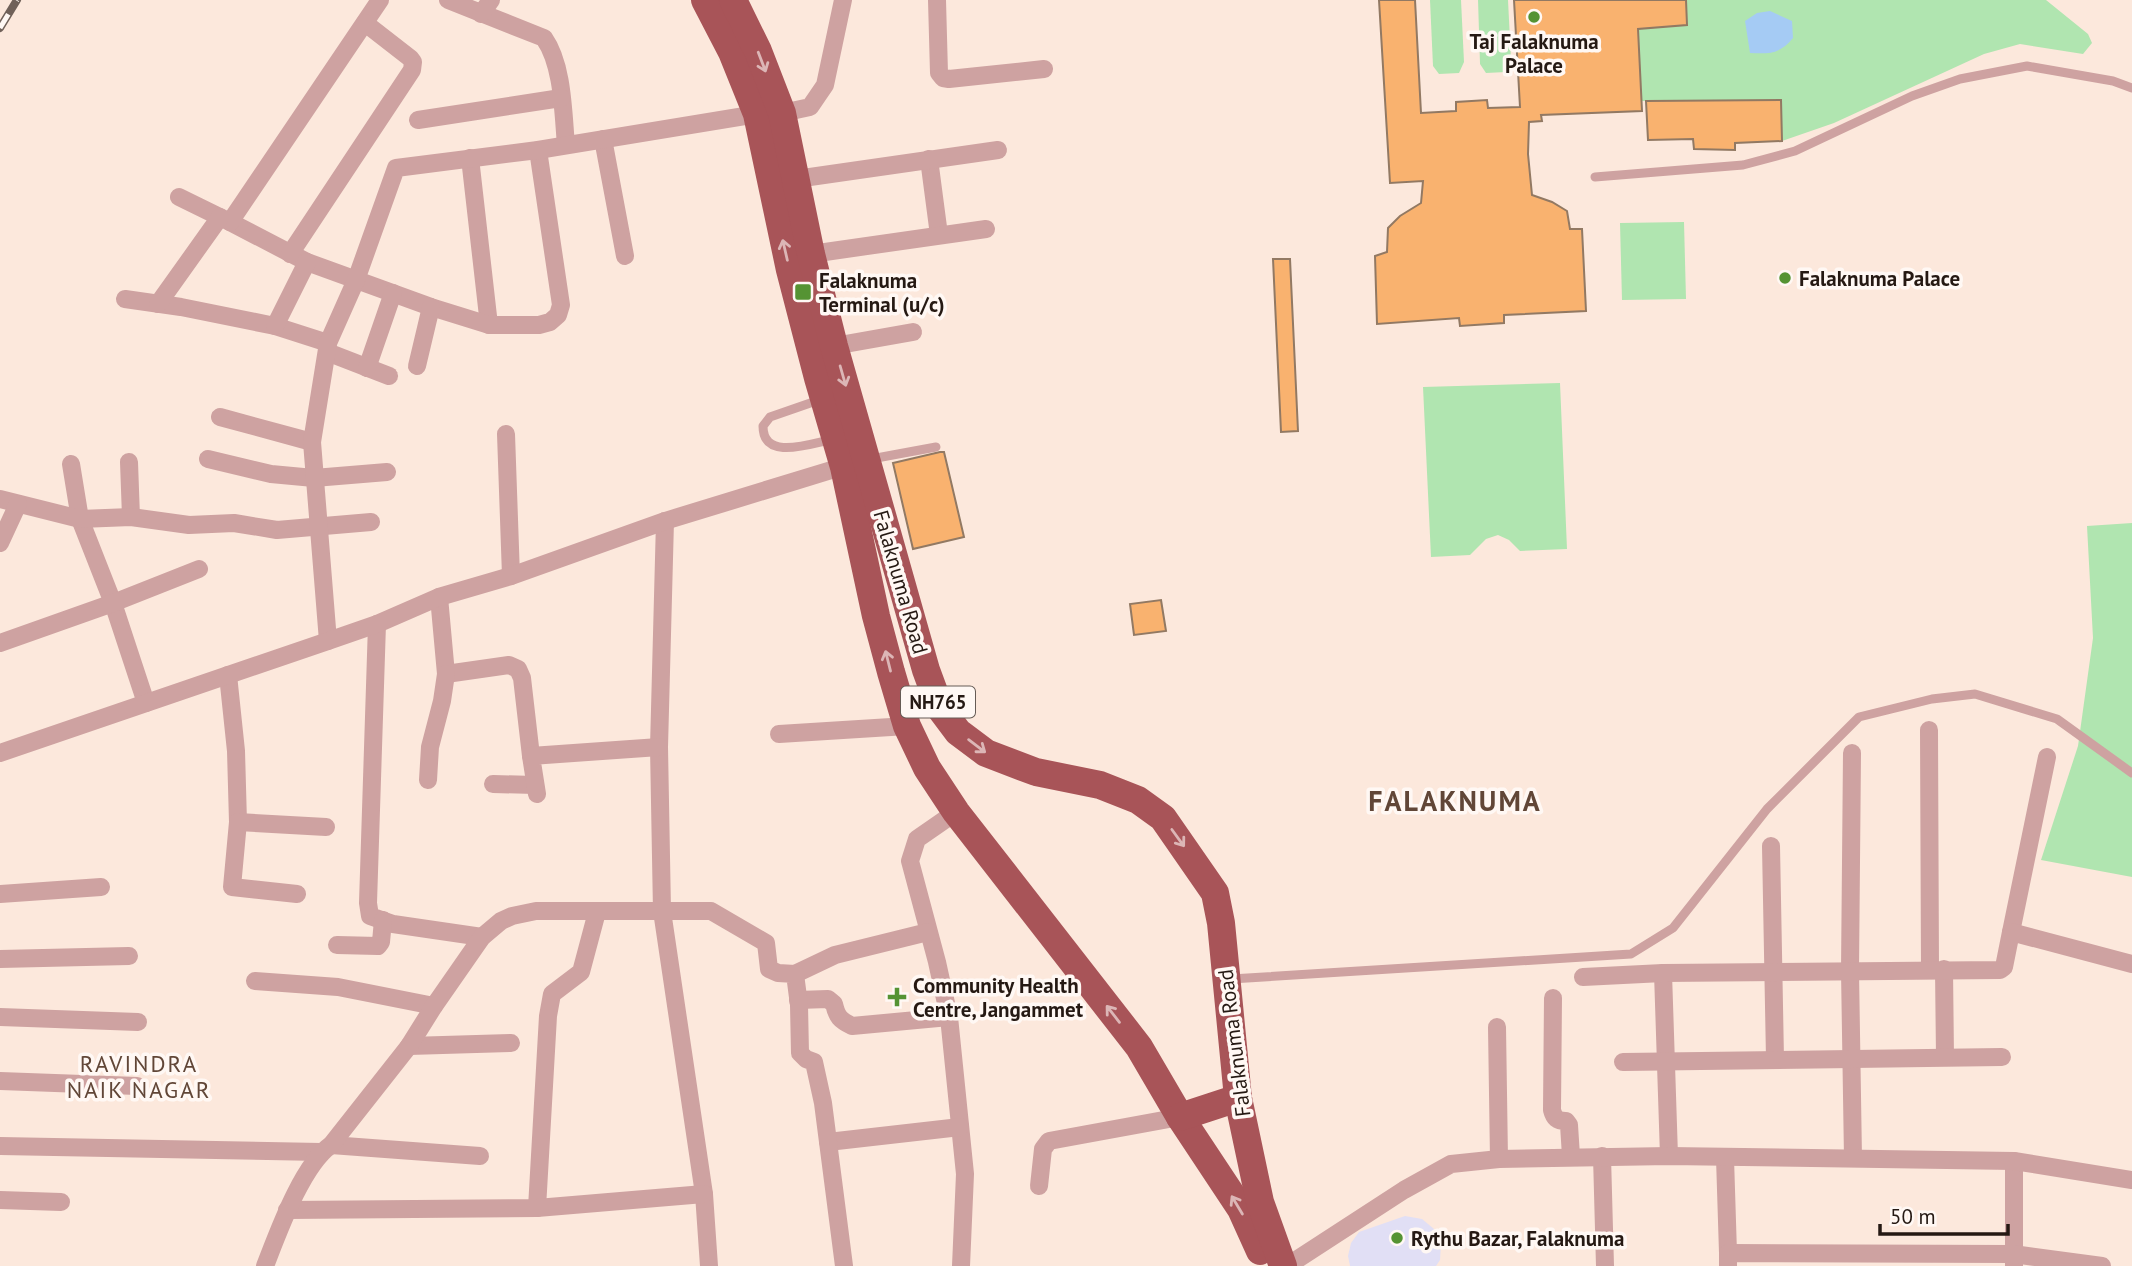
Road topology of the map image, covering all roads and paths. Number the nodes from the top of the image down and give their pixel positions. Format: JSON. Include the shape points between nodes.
{"nodes":[{"id":1,"x":380,"y":0,"type":"edge"},
{"id":2,"x":448,"y":0,"type":"edge"},
{"id":3,"x":705,"y":0,"type":"edge"},
{"id":4,"x":733,"y":0,"type":"edge"},
{"id":5,"x":843,"y":0,"type":"edge"},
{"id":6,"x":937,"y":0,"type":"edge"},
{"id":7,"x":486,"y":7,"type":"edge"},
{"id":8,"x":365,"y":23,"type":"junction"},
{"id":9,"x":1044,"y":69,"type":"dead end"},
{"id":10,"x":2132,"y":88,"type":"edge"},
{"id":11,"x":561,"y":98,"type":"junction"},
{"id":12,"x":770,"y":113,"type":"junction"},
{"id":13,"x":418,"y":120,"type":"dead end"},
{"id":14,"x":603,"y":139,"type":"junction"},
{"id":15,"x":566,"y":145,"type":"junction"},
{"id":16,"x":538,"y":150,"type":"junction"},
{"id":17,"x":998,"y":150,"type":"dead end"},
{"id":18,"x":470,"y":158,"type":"junction"},
{"id":19,"x":929,"y":159,"type":"junction"},
{"id":20,"x":1595,"y":177,"type":"dead end"},
{"id":21,"x":796,"y":179,"type":"junction"},
{"id":22,"x":179,"y":197,"type":"dead end"},
{"id":23,"x":225,"y":219,"type":"junction"},
{"id":24,"x":986,"y":229,"type":"dead end"},
{"id":25,"x":939,"y":235,"type":"junction"},
{"id":26,"x":290,"y":254,"type":"junction"},
{"id":27,"x":811,"y":254,"type":"junction"},
{"id":28,"x":625,"y":256,"type":"dead end"},
{"id":29,"x":307,"y":262,"type":"junction"},
{"id":30,"x":356,"y":280,"type":"junction"},
{"id":31,"x":393,"y":293,"type":"junction"},
{"id":32,"x":125,"y":299,"type":"dead end"},
{"id":33,"x":158,"y":304,"type":"junction"},
{"id":34,"x":431,"y":307,"type":"junction"},
{"id":35,"x":489,"y":325,"type":"junction"},
{"id":36,"x":275,"y":326,"type":"junction"},
{"id":37,"x":913,"y":332,"type":"dead end"},
{"id":38,"x":834,"y":346,"type":"junction"},
{"id":39,"x":328,"y":348,"type":"junction"},
{"id":40,"x":417,"y":366,"type":"dead end"},
{"id":41,"x":368,"y":368,"type":"junction"},
{"id":42,"x":389,"y":376,"type":"dead end"},
{"id":43,"x":824,"y":398,"type":"junction"},
{"id":44,"x":220,"y":417,"type":"dead end"},
{"id":45,"x":506,"y":434,"type":"dead end"},
{"id":46,"x":836,"y":439,"type":"junction"},
{"id":47,"x":312,"y":442,"type":"junction"},
{"id":48,"x":936,"y":447,"type":"dead end"},
{"id":49,"x":208,"y":459,"type":"dead end"},
{"id":50,"x":129,"y":462,"type":"dead end"},
{"id":51,"x":855,"y":463,"type":"junction"},
{"id":52,"x":71,"y":464,"type":"dead end"},
{"id":53,"x":387,"y":472,"type":"dead end"},
{"id":54,"x":314,"y":478,"type":"junction"},
{"id":55,"x":0,"y":499,"type":"edge"},
{"id":56,"x":18,"y":504,"type":"junction"},
{"id":57,"x":131,"y":517,"type":"junction"},
{"id":58,"x":80,"y":519,"type":"junction"},
{"id":59,"x":665,"y":521,"type":"junction"},
{"id":60,"x":371,"y":522,"type":"dead end"},
{"id":61,"x":318,"y":526,"type":"junction"},
{"id":62,"x":0,"y":542,"type":"edge"},
{"id":63,"x":199,"y":569,"type":"dead end"},
{"id":64,"x":511,"y":576,"type":"junction"},
{"id":65,"x":439,"y":597,"type":"junction"},
{"id":66,"x":113,"y":603,"type":"junction"},
{"id":67,"x":377,"y":624,"type":"junction"},
{"id":68,"x":328,"y":641,"type":"junction"},
{"id":69,"x":0,"y":643,"type":"edge"},
{"id":70,"x":446,"y":674,"type":"junction"},
{"id":71,"x":228,"y":675,"type":"junction"},
{"id":72,"x":146,"y":703,"type":"junction"},
{"id":73,"x":907,"y":726,"type":"junction"},
{"id":74,"x":1929,"y":730,"type":"dead end"},
{"id":75,"x":779,"y":734,"type":"dead end"},
{"id":76,"x":659,"y":747,"type":"junction"},
{"id":77,"x":1852,"y":753,"type":"dead end"},
{"id":78,"x":0,"y":754,"type":"edge"},
{"id":79,"x":531,"y":756,"type":"junction"},
{"id":80,"x":2047,"y":757,"type":"dead end"},
{"id":81,"x":2132,"y":773,"type":"edge"},
{"id":82,"x":428,"y":780,"type":"dead end"},
{"id":83,"x":493,"y":784,"type":"dead end"},
{"id":84,"x":956,"y":812,"type":"junction"},
{"id":85,"x":238,"y":822,"type":"junction"},
{"id":86,"x":326,"y":827,"type":"dead end"},
{"id":87,"x":1771,"y":846,"type":"dead end"},
{"id":88,"x":101,"y":887,"type":"dead end"},
{"id":89,"x":0,"y":894,"type":"edge"},
{"id":90,"x":297,"y":894,"type":"dead end"},
{"id":91,"x":662,"y":911,"type":"junction"},
{"id":92,"x":597,"y":912,"type":"junction"},
{"id":93,"x":383,"y":920,"type":"junction"},
{"id":94,"x":928,"y":932,"type":"junction"},
{"id":95,"x":2011,"y":932,"type":"junction"},
{"id":96,"x":482,"y":937,"type":"junction"},
{"id":97,"x":337,"y":945,"type":"dead end"},
{"id":98,"x":129,"y":956,"type":"dead end"},
{"id":99,"x":0,"y":959,"type":"edge"},
{"id":100,"x":2132,"y":964,"type":"edge"},
{"id":101,"x":1937,"y":969,"type":"junction"},
{"id":102,"x":1850,"y":971,"type":"junction"},
{"id":103,"x":1772,"y":972,"type":"junction"},
{"id":104,"x":1663,"y":973,"type":"junction"},
{"id":105,"x":796,"y":974,"type":"junction"},
{"id":106,"x":1583,"y":977,"type":"dead end"},
{"id":107,"x":1226,"y":979,"type":"junction"},
{"id":108,"x":255,"y":981,"type":"dead end"},
{"id":109,"x":1553,"y":998,"type":"dead end"},
{"id":110,"x":798,"y":1000,"type":"junction"},
{"id":111,"x":434,"y":1006,"type":"junction"},
{"id":112,"x":0,"y":1017,"type":"edge"},
{"id":113,"x":949,"y":1017,"type":"junction"},
{"id":114,"x":138,"y":1022,"type":"dead end"},
{"id":115,"x":1497,"y":1027,"type":"dead end"},
{"id":116,"x":511,"y":1042,"type":"dead end"},
{"id":117,"x":409,"y":1046,"type":"junction"},
{"id":118,"x":1945,"y":1057,"type":"junction"},
{"id":119,"x":2002,"y":1057,"type":"dead end"},
{"id":120,"x":1852,"y":1058,"type":"junction"},
{"id":121,"x":1775,"y":1059,"type":"junction"},
{"id":122,"x":1666,"y":1061,"type":"junction"},
{"id":123,"x":1623,"y":1062,"type":"dead end"},
{"id":124,"x":0,"y":1081,"type":"edge"},
{"id":125,"x":136,"y":1086,"type":"dead end"},
{"id":126,"x":1238,"y":1098,"type":"junction"},
{"id":127,"x":1180,"y":1117,"type":"junction"},
{"id":128,"x":960,"y":1127,"type":"junction"},
{"id":129,"x":828,"y":1142,"type":"junction"},
{"id":130,"x":0,"y":1146,"type":"edge"},
{"id":131,"x":326,"y":1149,"type":"junction"},
{"id":132,"x":480,"y":1156,"type":"dead end"},
{"id":133,"x":1571,"y":1156,"type":"junction"},
{"id":134,"x":1602,"y":1156,"type":"junction"},
{"id":135,"x":1669,"y":1156,"type":"junction"},
{"id":136,"x":1725,"y":1158,"type":"junction"},
{"id":137,"x":1853,"y":1158,"type":"junction"},
{"id":138,"x":1499,"y":1159,"type":"junction"},
{"id":139,"x":2014,"y":1161,"type":"junction"},
{"id":140,"x":2132,"y":1180,"type":"edge"},
{"id":141,"x":1040,"y":1186,"type":"dead end"},
{"id":142,"x":704,"y":1194,"type":"junction"},
{"id":143,"x":0,"y":1200,"type":"edge"},
{"id":144,"x":61,"y":1202,"type":"dead end"},
{"id":145,"x":537,"y":1208,"type":"junction"},
{"id":146,"x":287,"y":1210,"type":"junction"},
{"id":147,"x":1728,"y":1259,"type":"edge"},
{"id":148,"x":1774,"y":1259,"type":"edge"},
{"id":149,"x":1849,"y":1259,"type":"edge"},
{"id":150,"x":1927,"y":1259,"type":"edge"},
{"id":151,"x":2013,"y":1260,"type":"edge"},
{"id":152,"x":265,"y":1266,"type":"edge"},
{"id":153,"x":709,"y":1266,"type":"edge"},
{"id":154,"x":844,"y":1266,"type":"edge"},
{"id":155,"x":961,"y":1266,"type":"edge"},
{"id":156,"x":1267,"y":1266,"type":"edge"},
{"id":157,"x":1285,"y":1266,"type":"edge"},
{"id":158,"x":1605,"y":1266,"type":"edge"},
{"id":159,"x":2102,"y":1266,"type":"edge"}],
"edges":[{"from":1,"to":8,"type":"street"},
{"from":2,"to":7,"type":"street"},
{"from":3,"to":12,"type":"highway","name":"Falaknuma Road","number":"NH765"},
{"from":4,"to":12,"type":"highway","name":"Falaknuma Road","number":"NH765","one_way":true,"via":[[758,51]]},
{"from":5,"to":12,"type":"street","via":[[825,85],[810,107]]},
{"from":6,"to":9,"type":"street","via":[[939,73],[943,78]]},
{"from":7,"to":11,"type":"street","via":[[544,38],[553,50]]},
{"from":8,"to":23,"type":"street"},
{"from":8,"to":26,"type":"street","via":[[410,58],[412,70]]},
{"from":10,"to":20,"type":"lane","via":[[2027,66],[1960,79],[1795,151],[1743,165]]},
{"from":11,"to":13,"type":"street"},
{"from":11,"to":15,"type":"street"},
{"from":12,"to":14,"type":"street"},
{"from":12,"to":21,"type":"highway","name":"Falaknuma Road","number":"NH765"},
{"from":43,"to":12,"type":"highway","name":"Falaknuma Road","number":"NH765","one_way":true,"via":[[790,270]]},
{"from":14,"to":15,"type":"street"},
{"from":14,"to":28,"type":"street"},
{"from":15,"to":16,"type":"street"},
{"from":16,"to":18,"type":"street"},
{"from":16,"to":35,"type":"street","via":[[561,305],[550,322]]},
{"from":17,"to":19,"type":"street"},
{"from":18,"to":30,"type":"street","via":[[396,168]]},
{"from":18,"to":35,"type":"street"},
{"from":19,"to":21,"type":"street"},
{"from":19,"to":25,"type":"street"},
{"from":21,"to":27,"type":"highway","name":"Falaknuma Road","number":"NH765"},
{"from":22,"to":23,"type":"street"},
{"from":23,"to":26,"type":"street"},
{"from":23,"to":33,"type":"street"},
{"from":24,"to":25,"type":"street"},
{"from":25,"to":27,"type":"street"},
{"from":26,"to":29,"type":"street"},
{"from":27,"to":38,"type":"highway","name":"Falaknuma Road","number":"NH765"},
{"from":29,"to":30,"type":"street"},
{"from":29,"to":36,"type":"street"},
{"from":30,"to":31,"type":"street"},
{"from":30,"to":39,"type":"street"},
{"from":31,"to":34,"type":"street"},
{"from":31,"to":41,"type":"street"},
{"from":32,"to":33,"type":"street"},
{"from":33,"to":36,"type":"street"},
{"from":34,"to":35,"type":"street"},
{"from":34,"to":40,"type":"street"},
{"from":36,"to":39,"type":"street"},
{"from":37,"to":38,"type":"street"},
{"from":38,"to":51,"type":"highway","name":"Falaknuma Road","number":"NH765","one_way":true},
{"from":39,"to":41,"type":"street"},
{"from":39,"to":47,"type":"street"},
{"from":41,"to":42,"type":"street"},
{"from":43,"to":46,"type":"highway","name":"Falaknuma Road","number":"NH765"},
{"from":43,"to":46,"type":"lane","via":[[771,417],[762,431],[776,448]]},
{"from":44,"to":47,"type":"street"},
{"from":45,"to":64,"type":"street"},
{"from":46,"to":51,"type":"highway","name":"Falaknuma Road","number":"NH765"},
{"from":47,"to":54,"type":"street"},
{"from":48,"to":51,"type":"lane"},
{"from":49,"to":54,"type":"street","via":[[271,474]]},
{"from":50,"to":57,"type":"street"},
{"from":51,"to":59,"type":"street"},
{"from":73,"to":51,"type":"highway","name":"Falaknuma Road","number":"NH765","one_way":true,"via":[[876,616]]},
{"from":51,"to":107,"type":"highway","name":"Falaknuma Road","number":"NH765","one_way":true,"via":[[940,708],[957,732],[986,753],[1036,772],[1100,785],[1138,800],[1163,818],[1215,893]]},
{"from":52,"to":58,"type":"street"},
{"from":53,"to":54,"type":"street"},
{"from":54,"to":61,"type":"street"},
{"from":55,"to":56,"type":"street"},
{"from":56,"to":58,"type":"street"},
{"from":56,"to":62,"type":"street"},
{"from":57,"to":58,"type":"street"},
{"from":57,"to":61,"type":"street","via":[[277,530]]},
{"from":58,"to":66,"type":"street"},
{"from":59,"to":64,"type":"street"},
{"from":59,"to":76,"type":"street"},
{"from":60,"to":61,"type":"street"},
{"from":61,"to":68,"type":"street"},
{"from":63,"to":66,"type":"street"},
{"from":64,"to":65,"type":"street"},
{"from":65,"to":67,"type":"street"},
{"from":65,"to":70,"type":"street"},
{"from":66,"to":69,"type":"street"},
{"from":66,"to":72,"type":"street"},
{"from":67,"to":68,"type":"street"},
{"from":67,"to":93,"type":"street","via":[[368,903],[370,916]]},
{"from":68,"to":71,"type":"street"},
{"from":70,"to":79,"type":"street","via":[[509,666],[518,669]]},
{"from":70,"to":82,"type":"street","via":[[430,747]]},
{"from":71,"to":72,"type":"street"},
{"from":71,"to":85,"type":"street"},
{"from":72,"to":78,"type":"street"},
{"from":73,"to":75,"type":"street"},
{"from":73,"to":84,"type":"highway","name":"Falaknuma Road","number":"NH765"},
{"from":74,"to":101,"type":"street"},
{"from":76,"to":79,"type":"street"},
{"from":76,"to":91,"type":"street"},
{"from":77,"to":102,"type":"street"},
{"from":79,"to":83,"type":"street","via":[[536,790]]},
{"from":80,"to":95,"type":"street"},
{"from":81,"to":107,"type":"lane","via":[[2057,719],[1975,694],[1932,699],[1859,718],[1767,809],[1673,928],[1631,954]]},
{"from":84,"to":94,"type":"street","via":[[913,846],[910,861]]},
{"from":127,"to":84,"type":"highway","name":"Falaknuma Road","number":"NH765","one_way":true,"via":[[1139,1047]]},
{"from":85,"to":86,"type":"street"},
{"from":85,"to":90,"type":"street","via":[[232,887]]},
{"from":87,"to":103,"type":"street"},
{"from":88,"to":89,"type":"street"},
{"from":91,"to":92,"type":"street"},
{"from":91,"to":105,"type":"street","via":[[711,911],[766,943],[769,969]]},
{"from":91,"to":142,"type":"street"},
{"from":92,"to":96,"type":"street","via":[[537,911],[512,916]]},
{"from":92,"to":145,"type":"street","via":[[581,972],[552,994]]},
{"from":93,"to":96,"type":"street"},
{"from":93,"to":97,"type":"street","via":[[378,946]]},
{"from":94,"to":105,"type":"street","via":[[835,955]]},
{"from":94,"to":113,"type":"street"},
{"from":95,"to":100,"type":"street"},
{"from":95,"to":101,"type":"street","via":[[2003,968]]},
{"from":96,"to":111,"type":"street"},
{"from":98,"to":99,"type":"street"},
{"from":101,"to":102,"type":"street"},
{"from":101,"to":118,"type":"street"},
{"from":102,"to":103,"type":"street"},
{"from":102,"to":120,"type":"street"},
{"from":103,"to":104,"type":"street"},
{"from":103,"to":121,"type":"street"},
{"from":104,"to":106,"type":"street"},
{"from":104,"to":122,"type":"street"},
{"from":105,"to":110,"type":"street"},
{"from":107,"to":126,"type":"highway","name":"Falaknuma Road","number":"NH765"},
{"from":108,"to":111,"type":"street","via":[[338,987]]},
{"from":109,"to":133,"type":"street","via":[[1552,1110],[1554,1117],[1569,1125]]},
{"from":110,"to":113,"type":"street","via":[[828,999],[841,1021],[852,1026]]},
{"from":110,"to":129,"type":"street","via":[[800,1053],[814,1062]]},
{"from":111,"to":117,"type":"street"},
{"from":112,"to":114,"type":"street"},
{"from":113,"to":128,"type":"street"},
{"from":115,"to":138,"type":"street"},
{"from":116,"to":117,"type":"street"},
{"from":117,"to":131,"type":"street"},
{"from":118,"to":119,"type":"street"},
{"from":118,"to":120,"type":"street"},
{"from":120,"to":121,"type":"street"},
{"from":120,"to":137,"type":"street"},
{"from":121,"to":122,"type":"street"},
{"from":122,"to":123,"type":"street"},
{"from":122,"to":135,"type":"street"},
{"from":124,"to":125,"type":"street"},
{"from":126,"to":127,"type":"highway"},
{"from":126,"to":157,"type":"highway","name":"Falaknuma Road","number":"NH765","via":[[1260,1202]]},
{"from":127,"to":141,"type":"street","via":[[1049,1141],[1043,1149]]},
{"from":156,"to":127,"type":"highway","name":"Falaknuma Road","number":"NH765","one_way":true,"via":[[1241,1209]]},
{"from":128,"to":129,"type":"street"},
{"from":128,"to":155,"type":"street","via":[[965,1174]]},
{"from":129,"to":154,"type":"street"},
{"from":130,"to":131,"type":"street"},
{"from":131,"to":132,"type":"street"},
{"from":131,"to":146,"type":"street"},
{"from":133,"to":134,"type":"street"},
{"from":133,"to":138,"type":"street"},
{"from":134,"to":135,"type":"street"},
{"from":134,"to":158,"type":"street"},
{"from":135,"to":136,"type":"street"},
{"from":136,"to":137,"type":"street"},
{"from":136,"to":147,"type":"street"},
{"from":137,"to":139,"type":"street"},
{"from":138,"to":157,"type":"street","via":[[1451,1164]]},
{"from":139,"to":140,"type":"street"},
{"from":139,"to":151,"type":"street"},
{"from":142,"to":145,"type":"street"},
{"from":142,"to":153,"type":"street"},
{"from":143,"to":144,"type":"street"},
{"from":145,"to":146,"type":"street"},
{"from":146,"to":152,"type":"street"},
{"from":147,"to":148,"type":"street"},
{"from":148,"to":149,"type":"street"},
{"from":149,"to":150,"type":"street"},
{"from":150,"to":151,"type":"street"},
{"from":151,"to":159,"type":"street"}]}
